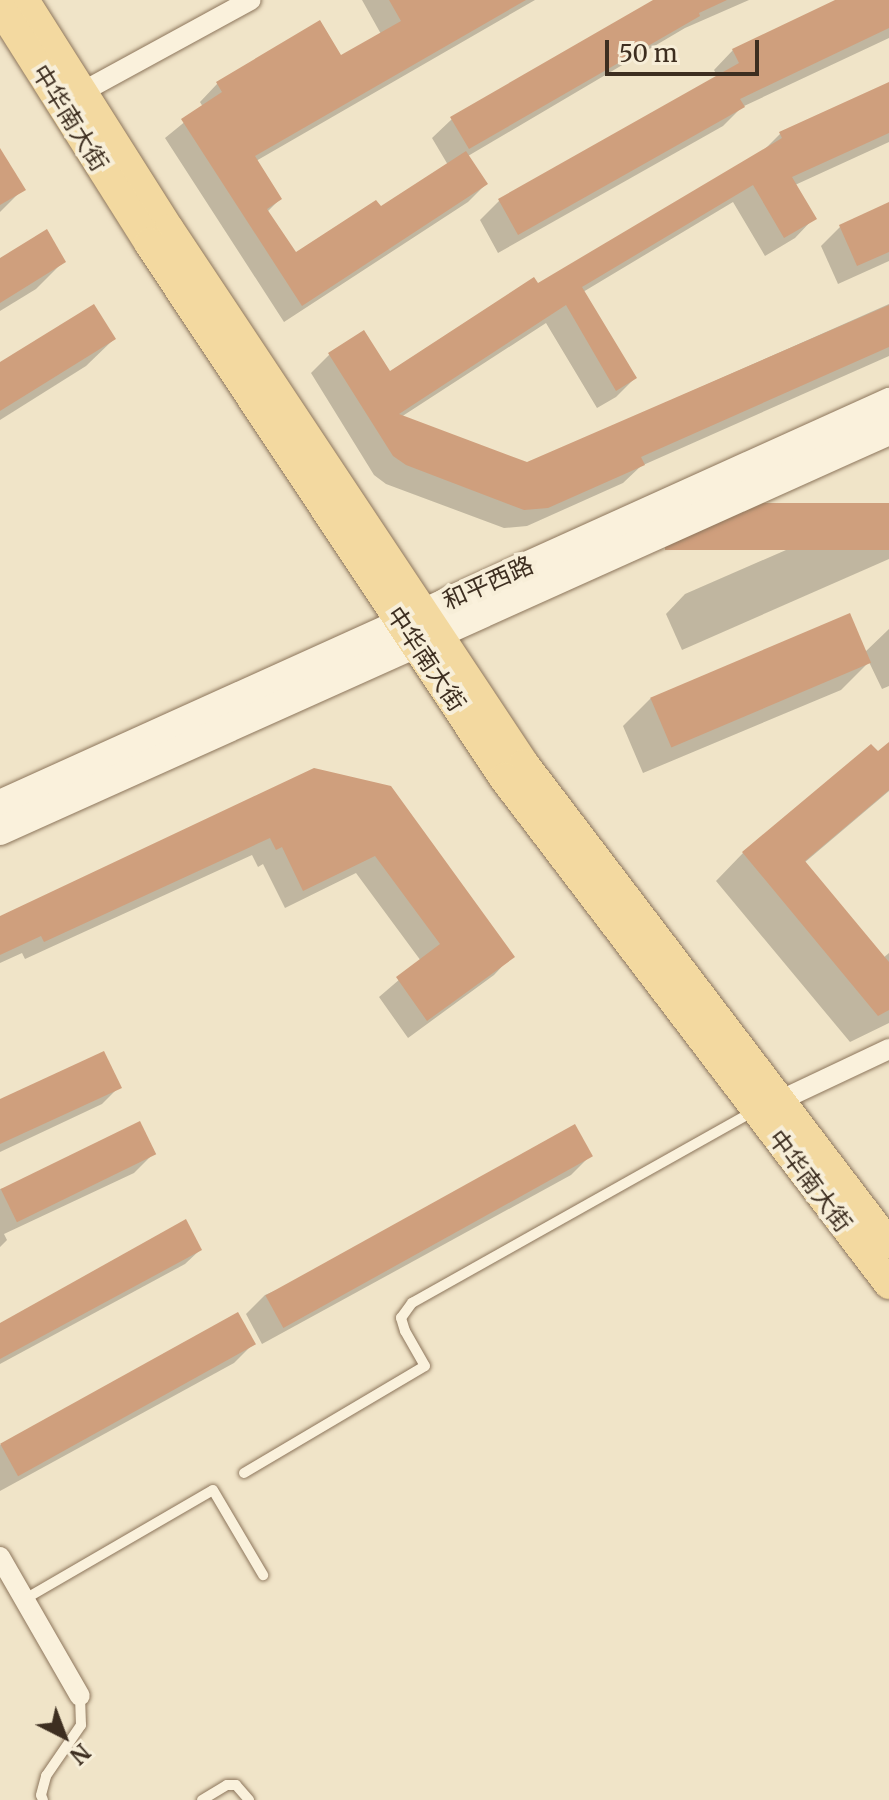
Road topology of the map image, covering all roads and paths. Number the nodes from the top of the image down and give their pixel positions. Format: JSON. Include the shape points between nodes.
{"nodes":[{"id":1,"x":24,"y":0,"type":"edge"},
{"id":2,"x":251,"y":0,"type":"edge"},
{"id":3,"x":0,"y":7,"type":"edge"},
{"id":4,"x":82,"y":92,"type":"junction"},
{"id":5,"x":889,"y":402,"type":"edge"},
{"id":6,"x":889,"y":431,"type":"edge"},
{"id":7,"x":420,"y":628,"type":"junction"},
{"id":8,"x":0,"y":804,"type":"edge"},
{"id":9,"x":0,"y":831,"type":"edge"},
{"id":10,"x":889,"y":1049,"type":"edge"},
{"id":11,"x":767,"y":1105,"type":"junction"},
{"id":12,"x":889,"y":1244,"type":"edge"},
{"id":13,"x":889,"y":1284,"type":"edge"},
{"id":14,"x":244,"y":1473,"type":"dead end"},
{"id":15,"x":0,"y":1557,"type":"edge"},
{"id":16,"x":263,"y":1575,"type":"dead end"},
{"id":17,"x":25,"y":1599,"type":"junction"},
{"id":18,"x":80,"y":1696,"type":"joint"},
{"id":19,"x":43,"y":1800,"type":"edge"},
{"id":20,"x":202,"y":1800,"type":"edge"},
{"id":21,"x":249,"y":1800,"type":"edge"}],
"edges":[{"from":1,"to":4,"type":"main road","name":"中华南大街"},
{"from":2,"to":4,"type":"street"},
{"from":3,"to":7,"type":"main road","name":"中华南大街","via":[[149,243]]},
{"from":4,"to":7,"type":"main road","name":"中华南大街"},
{"from":5,"to":7,"type":"main road","name":"和平西路"},
{"from":6,"to":7,"type":"main road","name":"和平西路"},
{"from":7,"to":8,"type":"main road","name":"和平西路"},
{"from":7,"to":9,"type":"main road","name":"和平西路"},
{"from":7,"to":11,"type":"main road","name":"中华南大街","via":[[504,778]]},
{"from":10,"to":11,"type":"street"},
{"from":11,"to":12,"type":"main road","name":"中华南大街"},
{"from":11,"to":13,"type":"main road","name":"中华南大街"},
{"from":11,"to":14,"type":"lane","via":[[412,1303],[401,1318],[425,1366]]},
{"from":15,"to":17,"type":"street"},
{"from":16,"to":17,"type":"lane","via":[[213,1490]]},
{"from":17,"to":18,"type":"street"},
{"from":18,"to":19,"type":"lane","via":[[81,1725],[46,1776]]},
{"from":20,"to":21,"type":"lane","via":[[236,1785]]}]}
